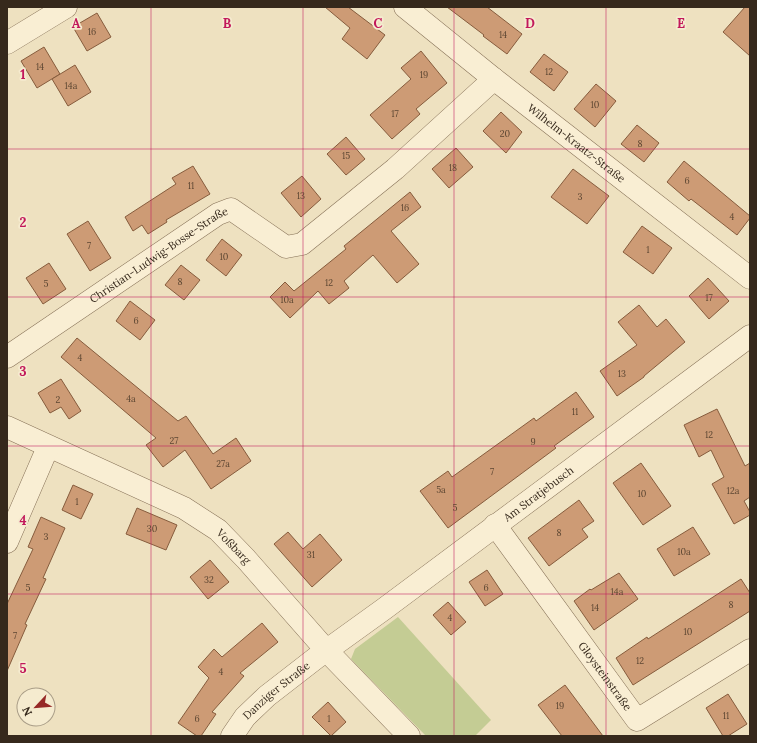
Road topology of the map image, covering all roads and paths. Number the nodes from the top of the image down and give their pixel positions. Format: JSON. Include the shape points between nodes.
{"nodes":[{"id":1,"x":66,"y":7,"type":"edge"},
{"id":2,"x":405,"y":7,"type":"edge"},
{"id":3,"x":7,"y":43,"type":"edge"},
{"id":4,"x":494,"y":79,"type":"junction"},
{"id":5,"x":750,"y":278,"type":"edge"},
{"id":6,"x":750,"y":336,"type":"edge"},
{"id":7,"x":7,"y":357,"type":"edge"},
{"id":8,"x":7,"y":427,"type":"edge"},
{"id":9,"x":48,"y":447,"type":"junction"},
{"id":10,"x":495,"y":525,"type":"junction"},
{"id":11,"x":7,"y":542,"type":"edge"},
{"id":12,"x":326,"y":650,"type":"junction"},
{"id":13,"x":750,"y":650,"type":"edge"},
{"id":14,"x":232,"y":736,"type":"edge"},
{"id":15,"x":409,"y":736,"type":"edge"}],
"edges":[{"from":1,"to":3,"type":"street"},
{"from":2,"to":4,"type":"street","name":"Wilhelm-Kraatz-Straße"},
{"from":4,"to":5,"type":"street","name":"Wilhelm-Kraatz-Straße"},
{"from":4,"to":7,"type":"street","name":"Christian-Ludwig-Bosse-Straße","via":[[395,169],[302,244],[286,247],[231,210],[218,214]]},
{"from":6,"to":10,"type":"street","name":"Am Stratjebusch"},
{"from":8,"to":9,"type":"street","name":"Voßbarg"},
{"from":9,"to":11,"type":"street"},
{"from":9,"to":12,"type":"street","name":"Voßbarg","via":[[184,508],[218,530]]},
{"from":10,"to":12,"type":"street","name":"Am Stratjebusch"},
{"from":10,"to":13,"type":"street","name":"Gloysteinstraße","via":[[637,720]]},
{"from":12,"to":14,"type":"street","name":"Danziger Straße","via":[[267,696],[245,717]]},
{"from":12,"to":15,"type":"street","name":"Voßbarg"}]}
